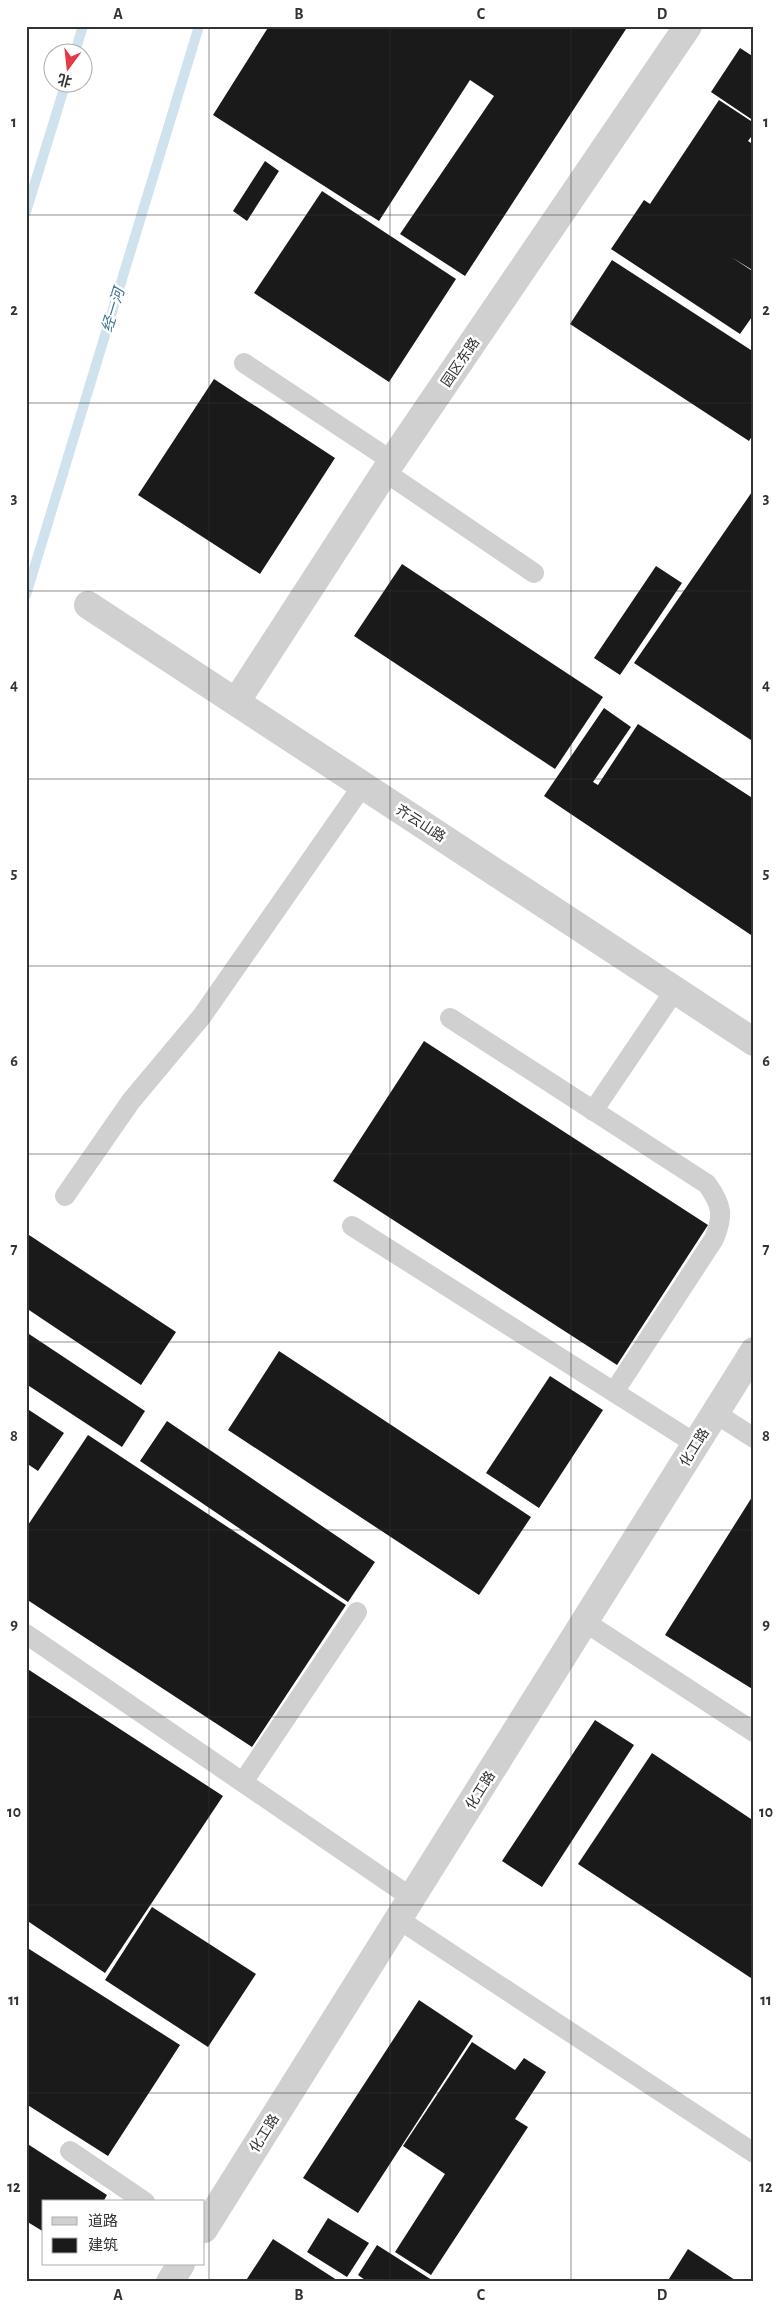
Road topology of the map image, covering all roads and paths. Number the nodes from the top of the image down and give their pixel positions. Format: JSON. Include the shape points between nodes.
{"nodes":[{"id":1,"x":688,"y":26,"type":"edge"},
{"id":2,"x":244,"y":363,"type":"dead end"},
{"id":3,"x":389,"y":467,"type":"junction"},
{"id":4,"x":534,"y":573,"type":"dead end"},
{"id":5,"x":88,"y":605,"type":"dead end"},
{"id":6,"x":236,"y":702,"type":"junction"},
{"id":7,"x":363,"y":785,"type":"junction"},
{"id":8,"x":675,"y":990,"type":"junction"},
{"id":9,"x":450,"y":1018,"type":"dead end"},
{"id":10,"x":754,"y":1042,"type":"edge"},
{"id":11,"x":593,"y":1110,"type":"junction"},
{"id":12,"x":65,"y":1196,"type":"dead end"},
{"id":13,"x":352,"y":1226,"type":"dead end"},
{"id":14,"x":754,"y":1351,"type":"edge"},
{"id":15,"x":614,"y":1392,"type":"junction"},
{"id":16,"x":715,"y":1413,"type":"junction"},
{"id":17,"x":754,"y":1438,"type":"edge"},
{"id":18,"x":696,"y":1444,"type":"junction"},
{"id":19,"x":357,"y":1612,"type":"dead end"},
{"id":20,"x":585,"y":1622,"type":"junction"},
{"id":21,"x":26,"y":1634,"type":"edge"},
{"id":22,"x":754,"y":1732,"type":"edge"},
{"id":23,"x":243,"y":1782,"type":"junction"},
{"id":24,"x":405,"y":1909,"type":"junction"},
{"id":25,"x":70,"y":2151,"type":"dead end"},
{"id":26,"x":754,"y":2153,"type":"edge"},
{"id":27,"x":142,"y":2200,"type":"edge"},
{"id":28,"x":205,"y":2227,"type":"edge"},
{"id":29,"x":180,"y":2266,"type":"edge"},
{"id":30,"x":170,"y":2282,"type":"edge"}],
"edges":[{"from":1,"to":3,"type":"street","name":"园区东路"},
{"from":2,"to":3,"type":"lane"},
{"from":3,"to":4,"type":"lane"},
{"from":3,"to":6,"type":"street","name":"园区东路"},
{"from":5,"to":6,"type":"street","name":"齐云山路"},
{"from":6,"to":7,"type":"street","name":"齐云山路"},
{"from":7,"to":8,"type":"street","name":"齐云山路"},
{"from":7,"to":12,"type":"lane","via":[[202,1016],[131,1101]]},
{"from":8,"to":10,"type":"street","name":"齐云山路"},
{"from":8,"to":11,"type":"lane"},
{"from":9,"to":11,"type":"lane"},
{"from":11,"to":15,"type":"lane","via":[[707,1184],[721,1210],[721,1224],[714,1239]]},
{"from":13,"to":15,"type":"lane"},
{"from":14,"to":16,"type":"street","name":"化工路"},
{"from":15,"to":18,"type":"lane"},
{"from":16,"to":17,"type":"lane"},
{"from":16,"to":18,"type":"street","name":"化工路"},
{"from":18,"to":20,"type":"street","name":"化工路"},
{"from":19,"to":23,"type":"lane"},
{"from":20,"to":22,"type":"lane"},
{"from":20,"to":24,"type":"street","name":"化工路"},
{"from":21,"to":23,"type":"lane"},
{"from":23,"to":24,"type":"lane"},
{"from":24,"to":26,"type":"lane"},
{"from":24,"to":28,"type":"street","name":"化工路"},
{"from":25,"to":27,"type":"lane"},
{"from":29,"to":30,"type":"street"}]}
